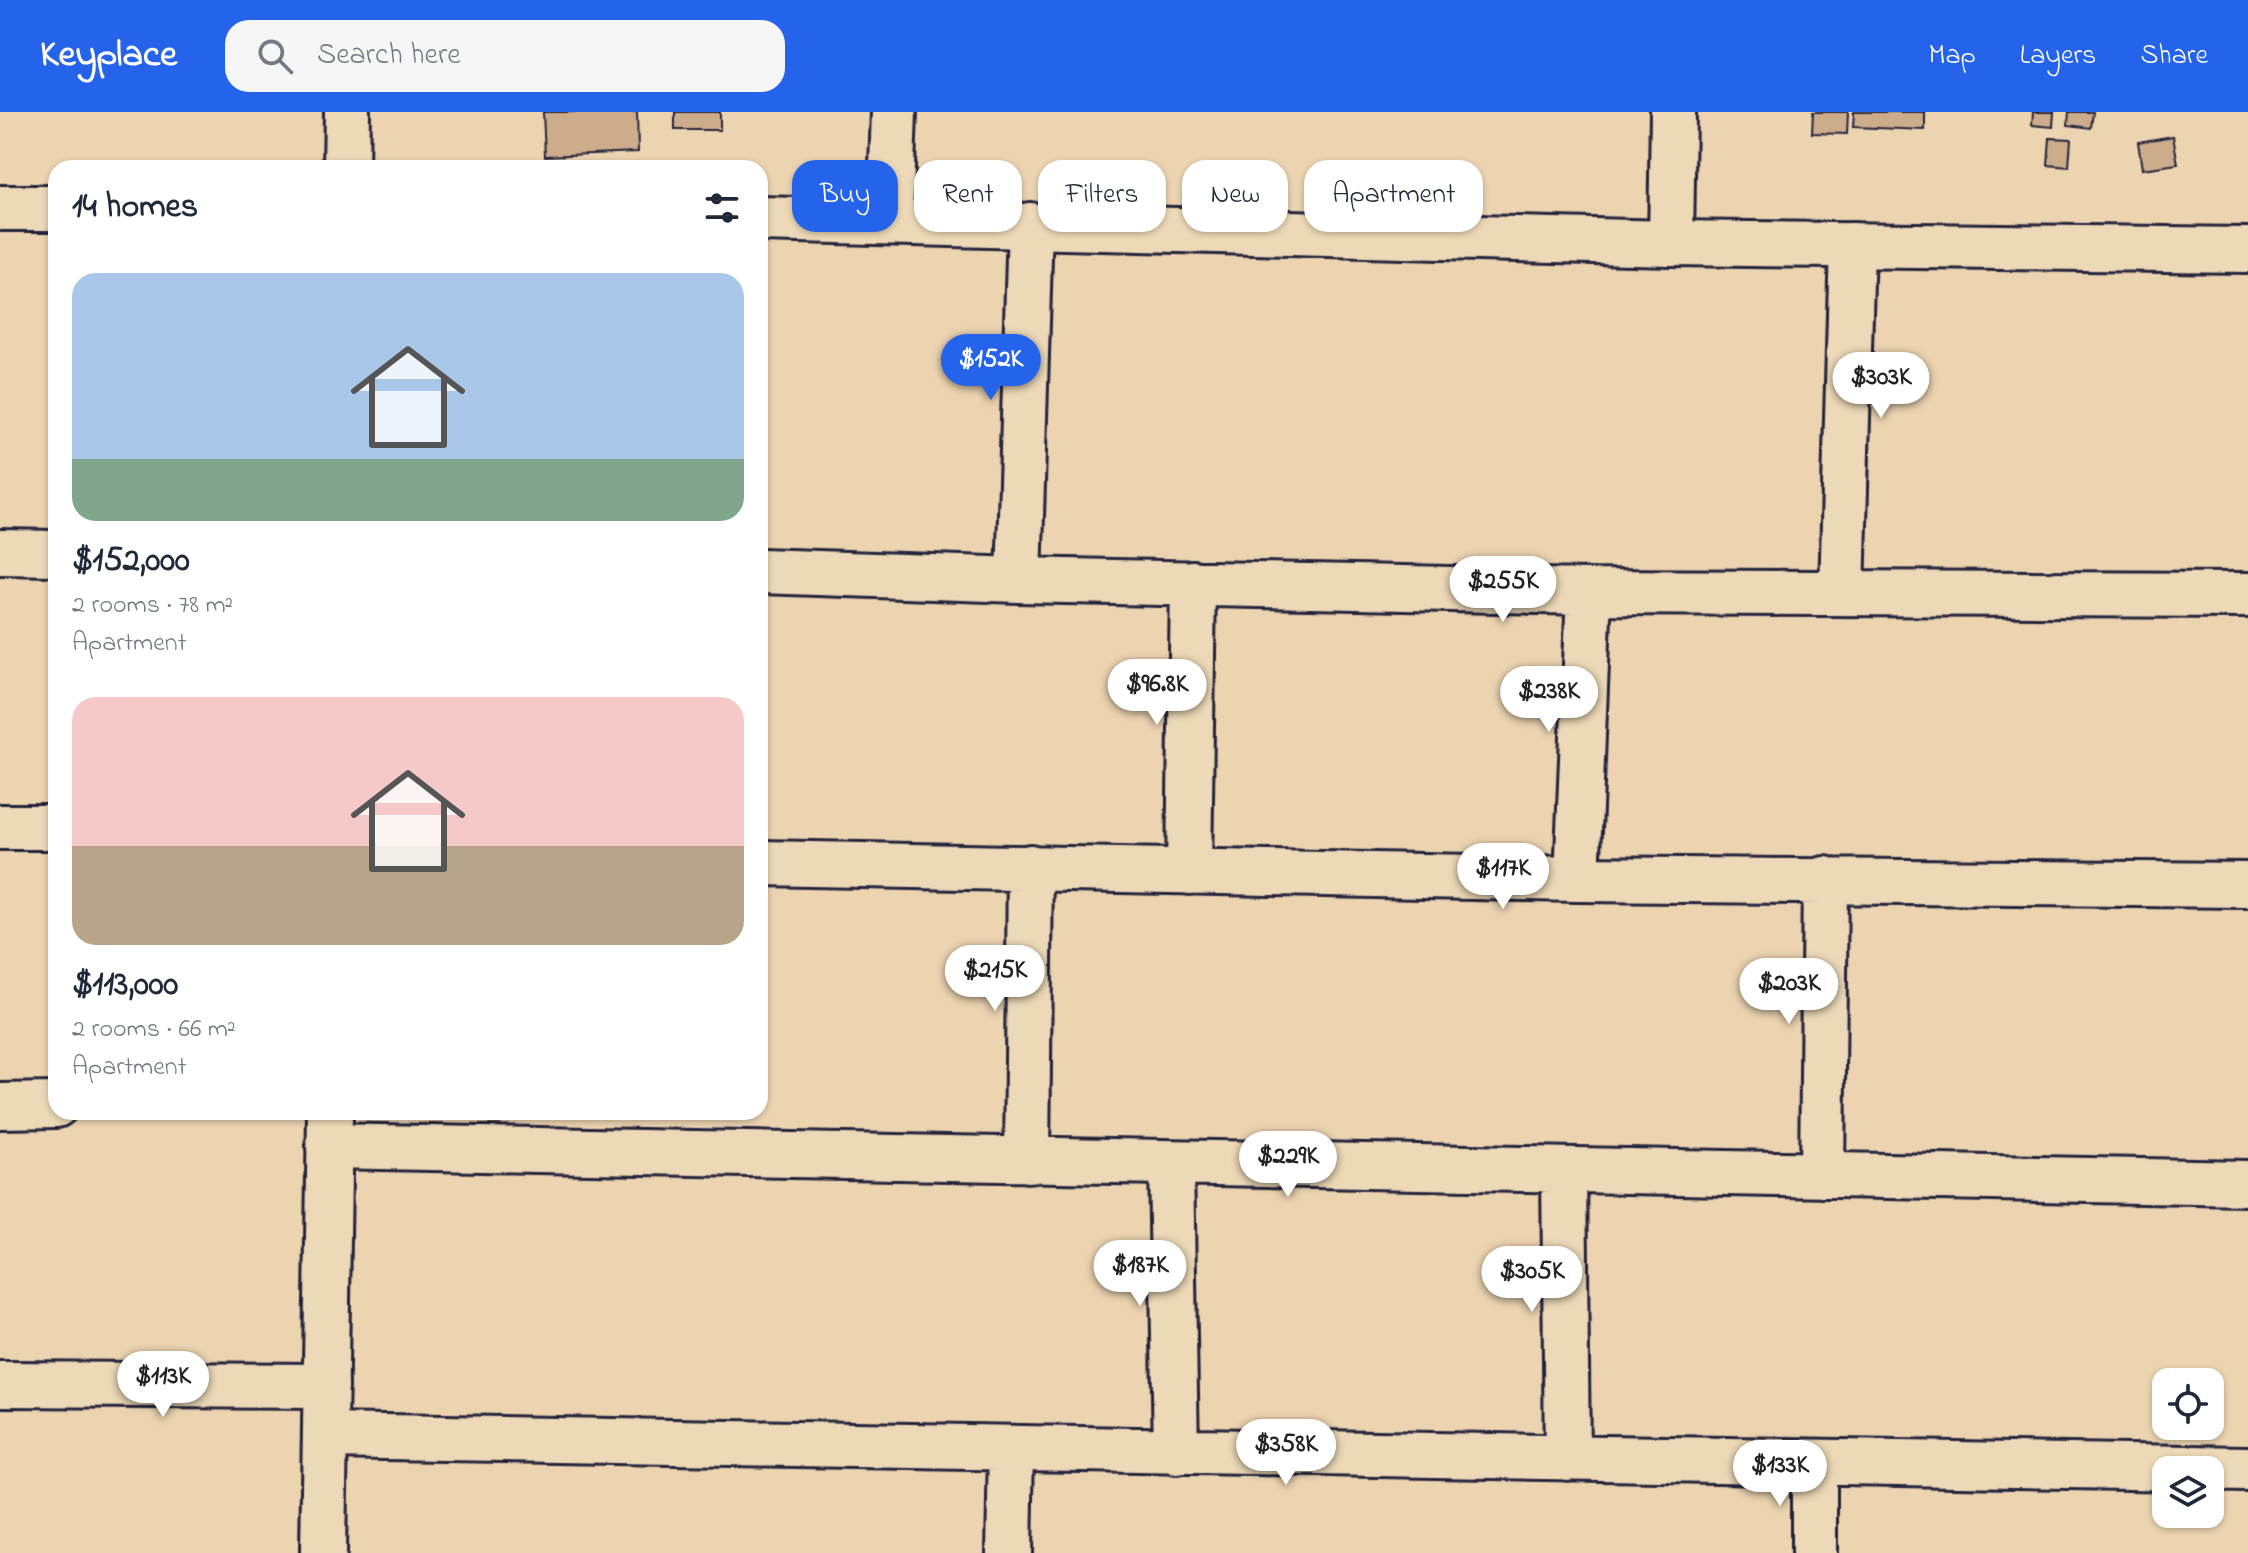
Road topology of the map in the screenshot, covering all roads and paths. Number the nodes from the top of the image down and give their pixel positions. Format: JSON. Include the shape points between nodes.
{"nodes":[{"id":1,"x":347,"y":112,"type":"edge"},
{"id":2,"x":894,"y":112,"type":"edge"},
{"id":3,"x":1673,"y":112,"type":"edge"},
{"id":4,"x":346,"y":160,"type":"edge"},
{"id":5,"x":892,"y":160,"type":"edge"},
{"id":6,"x":0,"y":208,"type":"edge"},
{"id":7,"x":48,"y":208,"type":"edge"},
{"id":8,"x":768,"y":219,"type":"edge"},
{"id":9,"x":792,"y":219,"type":"edge"},
{"id":10,"x":898,"y":221,"type":"edge"},
{"id":11,"x":1030,"y":225,"type":"junction"},
{"id":12,"x":1671,"y":243,"type":"junction"},
{"id":13,"x":1852,"y":245,"type":"junction"},
{"id":14,"x":2248,"y":250,"type":"edge"},
{"id":15,"x":0,"y":552,"type":"edge"},
{"id":16,"x":48,"y":553,"type":"edge"},
{"id":17,"x":768,"y":571,"type":"edge"},
{"id":18,"x":1019,"y":580,"type":"junction"},
{"id":19,"x":1193,"y":583,"type":"junction"},
{"id":20,"x":1589,"y":592,"type":"junction"},
{"id":21,"x":1842,"y":592,"type":"junction"},
{"id":22,"x":2248,"y":595,"type":"edge"},
{"id":23,"x":0,"y":827,"type":"edge"},
{"id":24,"x":48,"y":827,"type":"edge"},
{"id":25,"x":768,"y":863,"type":"edge"},
{"id":26,"x":1030,"y":867,"type":"junction"},
{"id":27,"x":1189,"y":872,"type":"junction"},
{"id":28,"x":1577,"y":879,"type":"junction"},
{"id":29,"x":1825,"y":879,"type":"junction"},
{"id":30,"x":2248,"y":885,"type":"edge"},
{"id":31,"x":48,"y":1105,"type":"edge"},
{"id":32,"x":0,"y":1106,"type":"edge"},
{"id":33,"x":330,"y":1129,"type":"edge"},
{"id":34,"x":1027,"y":1160,"type":"junction"},
{"id":35,"x":1171,"y":1163,"type":"junction"},
{"id":36,"x":1564,"y":1170,"type":"junction"},
{"id":37,"x":1822,"y":1175,"type":"junction"},
{"id":38,"x":2248,"y":1183,"type":"edge"},
{"id":39,"x":0,"y":1384,"type":"edge"},
{"id":40,"x":326,"y":1386,"type":"junction"},
{"id":41,"x":325,"y":1436,"type":"junction"},
{"id":42,"x":1011,"y":1448,"type":"junction"},
{"id":43,"x":1176,"y":1452,"type":"junction"},
{"id":44,"x":1567,"y":1458,"type":"junction"},
{"id":45,"x":1814,"y":1463,"type":"junction"},
{"id":46,"x":2248,"y":1469,"type":"edge"},
{"id":47,"x":323,"y":1553,"type":"edge"},
{"id":48,"x":1009,"y":1553,"type":"edge"},
{"id":49,"x":1814,"y":1553,"type":"edge"}],
"edges":[{"from":1,"to":4,"type":"street"},
{"from":2,"to":5,"type":"street"},
{"from":3,"to":12,"type":"street"},
{"from":6,"to":7,"type":"street"},
{"from":8,"to":9,"type":"street"},
{"from":10,"to":11,"type":"street"},
{"from":11,"to":12,"type":"street"},
{"from":11,"to":18,"type":"street"},
{"from":12,"to":13,"type":"street"},
{"from":13,"to":14,"type":"street"},
{"from":13,"to":21,"type":"street"},
{"from":15,"to":16,"type":"street"},
{"from":17,"to":18,"type":"street"},
{"from":18,"to":19,"type":"street"},
{"from":19,"to":20,"type":"street"},
{"from":19,"to":27,"type":"street"},
{"from":20,"to":21,"type":"street"},
{"from":20,"to":28,"type":"street"},
{"from":21,"to":22,"type":"street"},
{"from":23,"to":24,"type":"street"},
{"from":25,"to":26,"type":"street"},
{"from":26,"to":27,"type":"street"},
{"from":26,"to":34,"type":"street"},
{"from":27,"to":28,"type":"street"},
{"from":28,"to":29,"type":"street"},
{"from":29,"to":30,"type":"street"},
{"from":29,"to":37,"type":"street"},
{"from":31,"to":32,"type":"street"},
{"from":33,"to":34,"type":"street"},
{"from":33,"to":40,"type":"street"},
{"from":34,"to":35,"type":"street"},
{"from":35,"to":36,"type":"street"},
{"from":35,"to":43,"type":"street"},
{"from":36,"to":37,"type":"street"},
{"from":36,"to":44,"type":"street"},
{"from":37,"to":38,"type":"street"},
{"from":39,"to":40,"type":"street"},
{"from":40,"to":41,"type":"street"},
{"from":41,"to":42,"type":"street"},
{"from":41,"to":47,"type":"street"},
{"from":42,"to":43,"type":"street"},
{"from":42,"to":48,"type":"street"},
{"from":43,"to":44,"type":"street"},
{"from":44,"to":45,"type":"street"},
{"from":45,"to":46,"type":"street"},
{"from":45,"to":49,"type":"street"}]}
